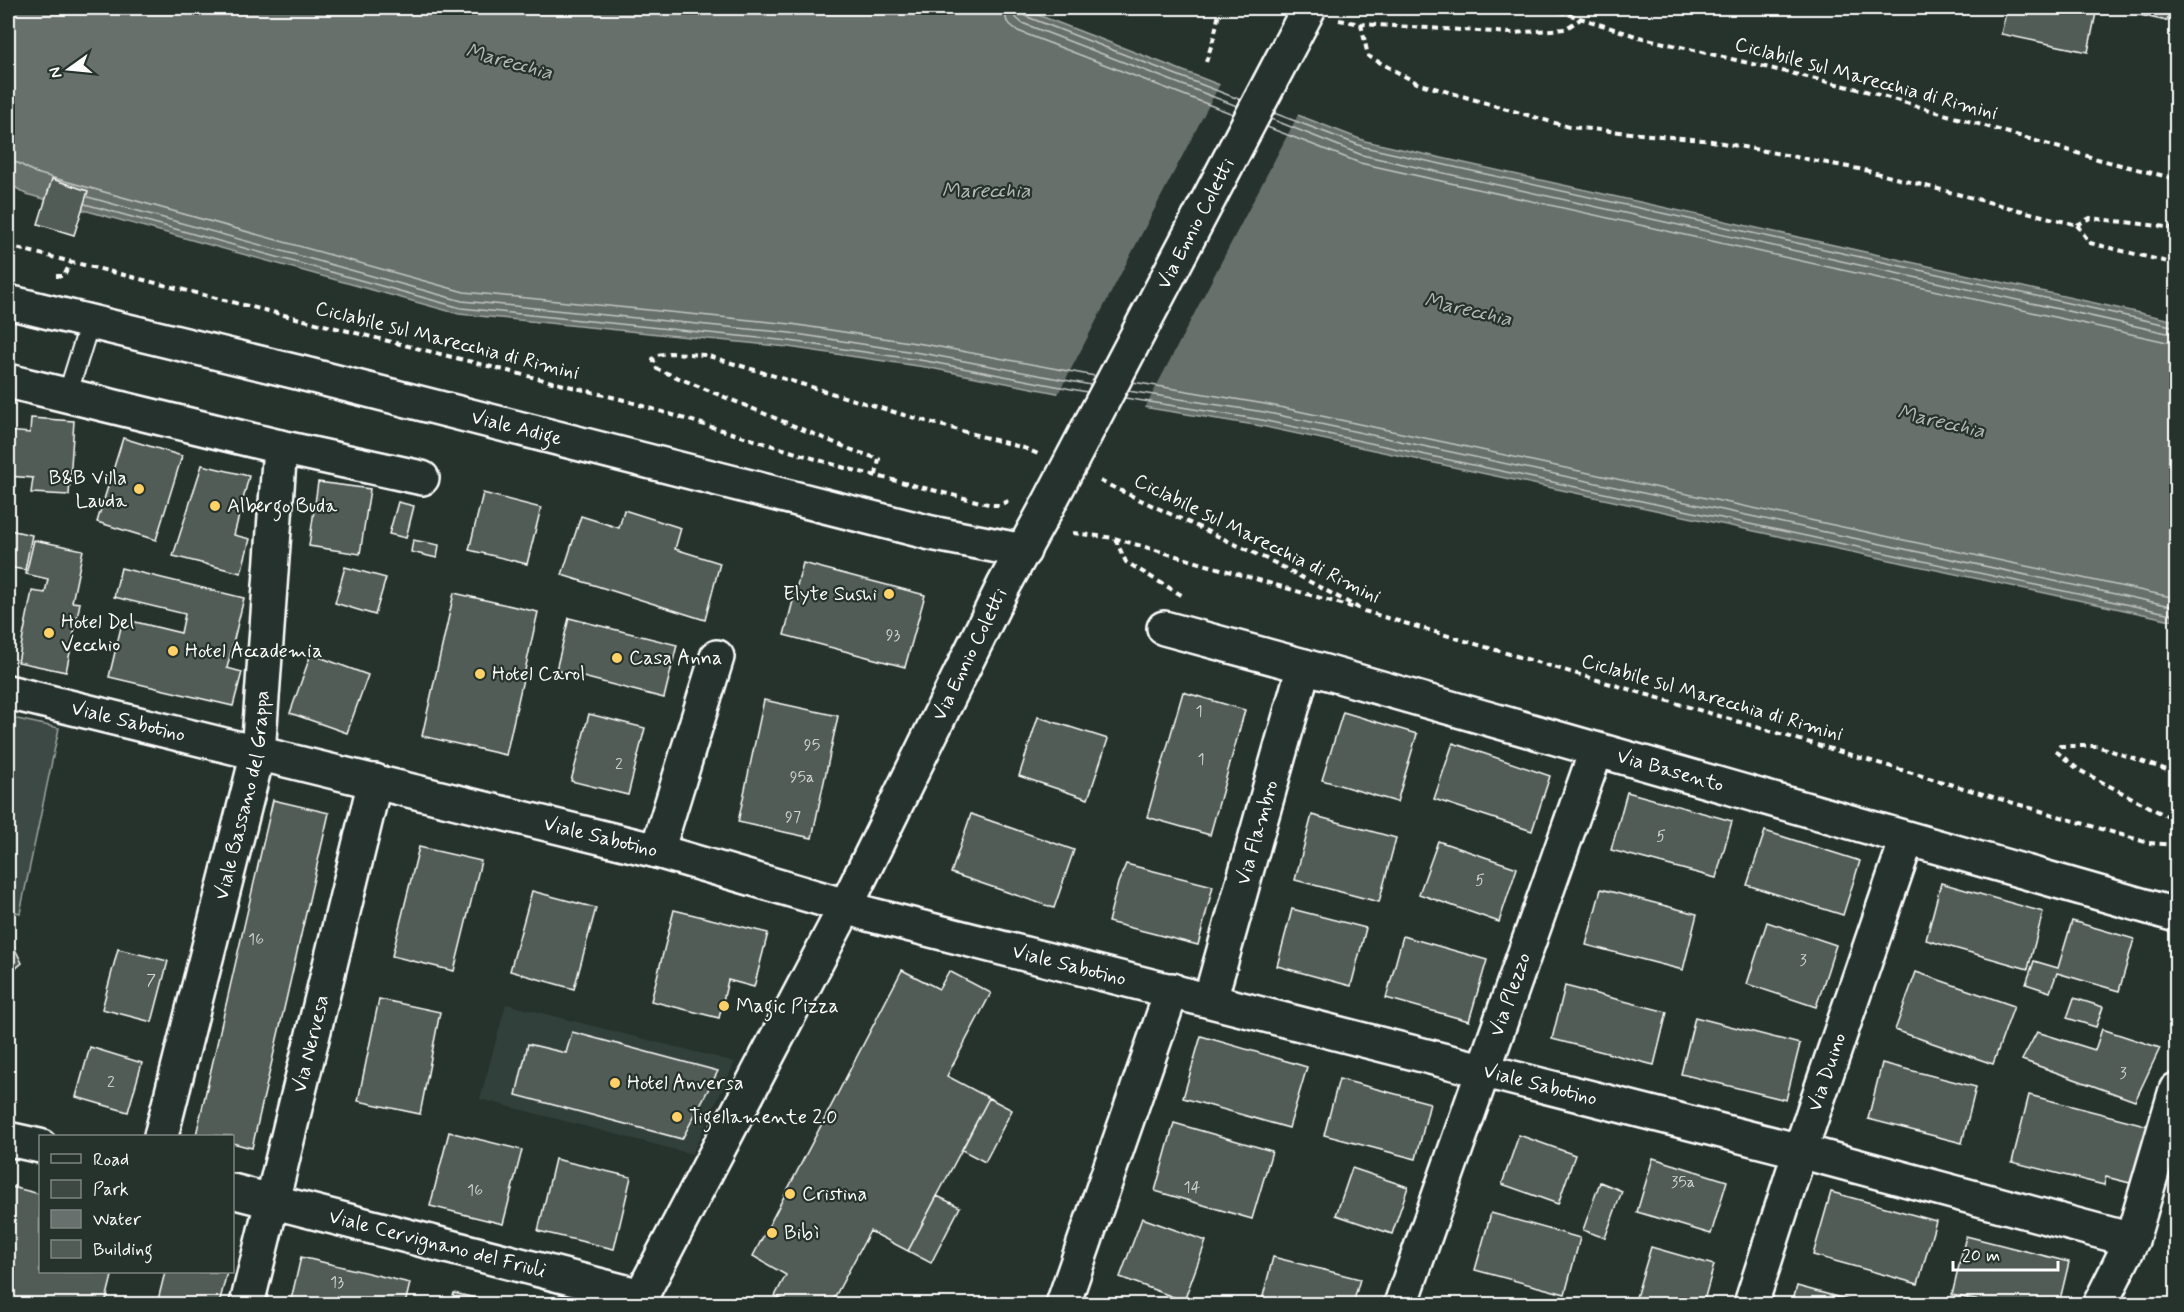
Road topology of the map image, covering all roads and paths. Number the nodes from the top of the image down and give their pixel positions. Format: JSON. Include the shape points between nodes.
{"nodes":[{"id":1,"x":1220,"y":8,"type":"edge"},
{"id":2,"x":1309,"y":8,"type":"edge"},
{"id":3,"x":1549,"y":8,"type":"edge"},
{"id":4,"x":1582,"y":18,"type":"junction"},
{"id":5,"x":1206,"y":62,"type":"dead end"},
{"id":6,"x":2176,"y":179,"type":"edge"},
{"id":7,"x":2077,"y":225,"type":"junction"},
{"id":8,"x":2176,"y":228,"type":"edge"},
{"id":9,"x":8,"y":246,"type":"edge"},
{"id":10,"x":2176,"y":264,"type":"edge"},
{"id":11,"x":8,"y":302,"type":"edge"},
{"id":12,"x":90,"y":322,"type":"junction"},
{"id":13,"x":8,"y":381,"type":"edge"},
{"id":14,"x":68,"y":396,"type":"junction"},
{"id":15,"x":280,"y":447,"type":"junction"},
{"id":16,"x":1045,"y":457,"type":"dead end"},
{"id":17,"x":876,"y":475,"type":"junction"},
{"id":18,"x":422,"y":478,"type":"dead end"},
{"id":19,"x":1098,"y":480,"type":"dead end"},
{"id":20,"x":1017,"y":495,"type":"dead end"},
{"id":21,"x":1044,"y":513,"type":"junction"},
{"id":22,"x":1024,"y":551,"type":"junction"},
{"id":23,"x":1364,"y":611,"type":"junction"},
{"id":24,"x":1164,"y":628,"type":"dead end"},
{"id":25,"x":717,"y":657,"type":"dead end"},
{"id":26,"x":1304,"y":666,"type":"junction"},
{"id":27,"x":8,"y":692,"type":"edge"},
{"id":28,"x":1596,"y":751,"type":"junction"},
{"id":29,"x":258,"y":753,"type":"junction"},
{"id":30,"x":2176,"y":773,"type":"edge"},
{"id":31,"x":375,"y":781,"type":"junction"},
{"id":32,"x":2176,"y":821,"type":"edge"},
{"id":33,"x":1907,"y":839,"type":"junction"},
{"id":34,"x":2176,"y":846,"type":"edge"},
{"id":35,"x":657,"y":851,"type":"junction"},
{"id":36,"x":846,"y":906,"type":"junction"},
{"id":37,"x":2176,"y":915,"type":"edge"},
{"id":38,"x":1172,"y":990,"type":"junction"},
{"id":39,"x":1210,"y":1000,"type":"junction"},
{"id":40,"x":1483,"y":1071,"type":"junction"},
{"id":41,"x":2176,"y":1090,"type":"edge"},
{"id":42,"x":162,"y":1135,"type":"edge"},
{"id":43,"x":8,"y":1138,"type":"edge"},
{"id":44,"x":39,"y":1146,"type":"edge"},
{"id":45,"x":1800,"y":1151,"type":"junction"},
{"id":46,"x":234,"y":1191,"type":"edge"},
{"id":47,"x":273,"y":1200,"type":"junction"},
{"id":48,"x":2132,"y":1240,"type":"junction"},
{"id":49,"x":639,"y":1300,"type":"edge"},
{"id":50,"x":248,"y":1305,"type":"edge"},
{"id":51,"x":1063,"y":1305,"type":"edge"},
{"id":52,"x":1401,"y":1305,"type":"edge"},
{"id":53,"x":1751,"y":1305,"type":"edge"},
{"id":54,"x":2100,"y":1305,"type":"edge"}],
"edges":[{"from":1,"to":5,"type":"path"},
{"from":2,"to":21,"type":"street","name":"Via Ennio Coletti","bridge":true},
{"from":3,"to":4,"type":"path","name":"Ciclabile sul Marecchia di Rimini"},
{"from":4,"to":6,"type":"path","name":"Ciclabile sul Marecchia di Rimini","via":[[1639,37],[1862,90]]},
{"from":4,"to":7,"type":"path","via":[[1565,28],[1512,33],[1360,24],[1368,56],[1417,83],[1569,127],[1712,141],[1864,170]]},
{"from":7,"to":8,"type":"path","via":[[2090,218]]},
{"from":7,"to":10,"type":"path","via":[[2090,243]]},
{"from":9,"to":17,"type":"path","name":"Ciclabile sul Marecchia di Rimini","via":[[624,400]]},
{"from":11,"to":12,"type":"street","name":"Viale Adige"},
{"from":12,"to":14,"type":"lane"},
{"from":12,"to":22,"type":"street","name":"Viale Adige","via":[[931,533]]},
{"from":13,"to":14,"type":"street"},
{"from":14,"to":15,"type":"street"},
{"from":15,"to":18,"type":"street"},
{"from":15,"to":29,"type":"street","name":"Viale Bassano del Grappa"},
{"from":16,"to":17,"type":"path","via":[[705,355],[669,353],[653,359],[657,369],[879,459]]},
{"from":17,"to":20,"type":"path","name":"Ciclabile sul Marecchia di Rimini","via":[[992,505]]},
{"from":19,"to":23,"type":"path","name":"Ciclabile sul Marecchia di Rimini","via":[[1264,558]]},
{"from":21,"to":22,"type":"street","name":"Via Ennio Coletti"},
{"from":21,"to":23,"type":"path","via":[[1068,532],[1114,538]]},
{"from":22,"to":36,"type":"street","name":"Via Ennio Coletti"},
{"from":23,"to":34,"type":"path","name":"Ciclabile sul Marecchia di Rimini","via":[[2149,843]]},
{"from":24,"to":26,"type":"street","name":"Via Basento"},
{"from":25,"to":35,"type":"street"},
{"from":26,"to":28,"type":"street","name":"Via Basento"},
{"from":26,"to":39,"type":"street","name":"Via Flambro"},
{"from":27,"to":29,"type":"street","name":"Viale Sabotino"},
{"from":28,"to":33,"type":"street","name":"Via Basento"},
{"from":28,"to":40,"type":"street","name":"Via Plezzo"},
{"from":29,"to":31,"type":"street","name":"Viale Sabotino"},
{"from":29,"to":42,"type":"street","name":"Viale Bassano del Grappa"},
{"from":30,"to":32,"type":"path","via":[[2097,746],[2060,746],[2057,752],[2079,770]]},
{"from":31,"to":35,"type":"street","name":"Viale Sabotino"},
{"from":31,"to":47,"type":"street","name":"Via Nervesa"},
{"from":33,"to":37,"type":"street","name":"Via Basento"},
{"from":33,"to":45,"type":"street","name":"Via Duino"},
{"from":35,"to":36,"type":"street","name":"Viale Sabotino"},
{"from":36,"to":38,"type":"street","name":"Viale Sabotino","via":[[868,915]]},
{"from":36,"to":49,"type":"street","name":"Via Ennio Coletti"},
{"from":38,"to":39,"type":"street","name":"Viale Sabotino"},
{"from":38,"to":51,"type":"street"},
{"from":39,"to":40,"type":"street","name":"Viale Sabotino"},
{"from":40,"to":45,"type":"street","name":"Viale Sabotino"},
{"from":40,"to":52,"type":"street","name":"Via Plezzo"},
{"from":41,"to":48,"type":"street"},
{"from":43,"to":44,"type":"street"},
{"from":45,"to":48,"type":"street","name":"Viale Sabotino"},
{"from":45,"to":53,"type":"street","name":"Via Duino"},
{"from":46,"to":47,"type":"street","name":"Viale Cervignano del Friuli"},
{"from":47,"to":49,"type":"street","name":"Viale Cervignano del Friuli"},
{"from":47,"to":50,"type":"street","name":"Via Nervesa"},
{"from":48,"to":54,"type":"street"}]}
